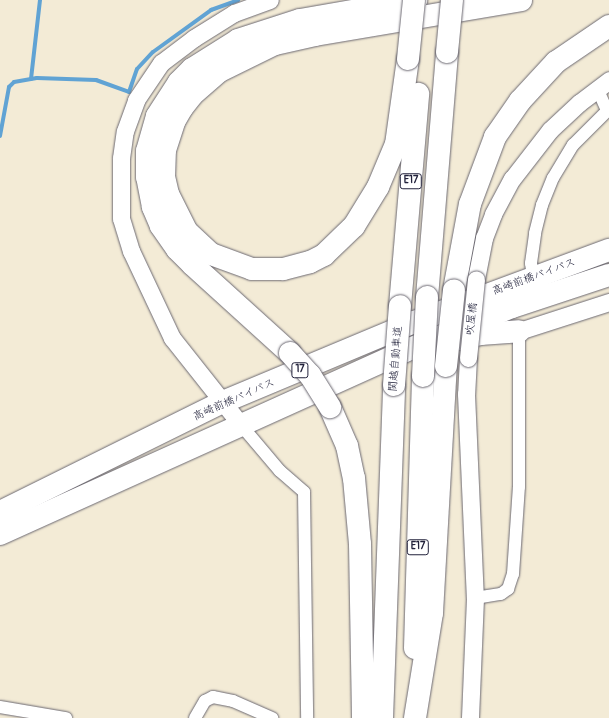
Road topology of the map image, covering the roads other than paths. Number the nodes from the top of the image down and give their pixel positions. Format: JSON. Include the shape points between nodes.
{"nodes":[{"id":1,"x":270,"y":0,"type":"edge"},
{"id":2,"x":415,"y":0,"type":"edge"},
{"id":3,"x":427,"y":0,"type":"edge"},
{"id":4,"x":452,"y":0,"type":"edge"},
{"id":5,"x":521,"y":0,"type":"edge"},
{"id":6,"x":609,"y":26,"type":"edge"},
{"id":7,"x":414,"y":58,"type":"junction"},
{"id":8,"x":603,"y":84,"type":"edge"},
{"id":9,"x":608,"y":109,"type":"edge"},
{"id":10,"x":609,"y":250,"type":"edge"},
{"id":11,"x":533,"y":276,"type":"junction"},
{"id":12,"x":609,"y":276,"type":"edge"},
{"id":13,"x":609,"y":302,"type":"edge"},
{"id":14,"x":519,"y":330,"type":"junction"},
{"id":15,"x":405,"y":351,"type":"junction"},
{"id":16,"x":224,"y":402,"type":"junction"},
{"id":17,"x":241,"y":425,"type":"junction"},
{"id":18,"x":0,"y":512,"type":"edge"},
{"id":19,"x":0,"y":534,"type":"edge"},
{"id":20,"x":475,"y":598,"type":"junction"},
{"id":21,"x":0,"y":707,"type":"edge"},
{"id":22,"x":66,"y":718,"type":"edge"},
{"id":23,"x":195,"y":718,"type":"edge"},
{"id":24,"x":272,"y":718,"type":"edge"},
{"id":25,"x":307,"y":718,"type":"edge"},
{"id":26,"x":363,"y":718,"type":"edge"},
{"id":27,"x":382,"y":718,"type":"edge"},
{"id":28,"x":414,"y":718,"type":"edge"},
{"id":29,"x":470,"y":718,"type":"edge"}],
"edges":[{"from":1,"to":16,"type":"street","via":[[228,17],[182,46],[161,63],[136,100],[122,144],[121,218],[131,252],[172,338]]},
{"from":2,"to":7,"type":"highway","bridge":true},
{"from":2,"to":26,"type":"highway","bridge":true,"via":[[300,20],[238,40],[192,69],[179,82],[157,116],[147,151],[147,177],[153,207],[161,226],[177,249],[290,353],[310,375],[330,407],[347,446],[354,478],[360,544]]},
{"from":3,"to":7,"type":"highway","name":"関越自動車道","number":"E17"},
{"from":4,"to":28,"type":"highway","number":"E17","bridge":true,"via":[[427,297]]},
{"from":5,"to":7,"type":"highway","via":[[281,43],[242,58],[218,72],[192,95],[182,108],[165,150],[164,177],[168,194],[187,232],[211,254],[252,269],[283,270],[324,255],[354,226],[378,187],[396,144]]},
{"from":6,"to":28,"type":"highway","bridge":true,"via":[[556,62],[520,101],[495,137],[470,204],[462,234],[446,366],[432,614]]},
{"from":7,"to":27,"type":"highway","name":"関越自動車道","number":"E17","bridge":true,"via":[[394,385]]},
{"from":8,"to":9,"type":"street"},
{"from":8,"to":20,"type":"street","name":"吹屋橋","bridge":true,"via":[[550,130],[512,179],[491,220],[476,279],[466,401]]},
{"from":9,"to":11,"type":"street","via":[[573,145],[553,178],[542,205],[535,233],[531,263]]},
{"from":10,"to":11,"type":"highway","name":"高崎前橋バイパス","number":"17"},
{"from":11,"to":16,"type":"highway","name":"高崎前橋バイパス","number":"17","via":[[414,322]]},
{"from":12,"to":15,"type":"highway","name":"高崎前橋バイパス","number":"17","via":[[512,307]]},
{"from":13,"to":14,"type":"street"},
{"from":14,"to":15,"type":"highway","via":[[480,334],[415,352]]},
{"from":14,"to":20,"type":"street","via":[[519,486],[513,574],[508,589],[501,594]]},
{"from":15,"to":17,"type":"highway","name":"高崎前橋バイパス","number":"17"},
{"from":16,"to":17,"type":"street"},
{"from":16,"to":18,"type":"highway","name":"高崎前橋バイパス","number":"17"},
{"from":17,"to":19,"type":"highway","name":"高崎前橋バイパス","number":"17"},
{"from":17,"to":25,"type":"street","via":[[280,471],[304,492]]},
{"from":20,"to":29,"type":"street","name":"吹屋橋"},
{"from":21,"to":22,"type":"street"},
{"from":23,"to":24,"type":"street","via":[[205,701],[219,698]]}]}
